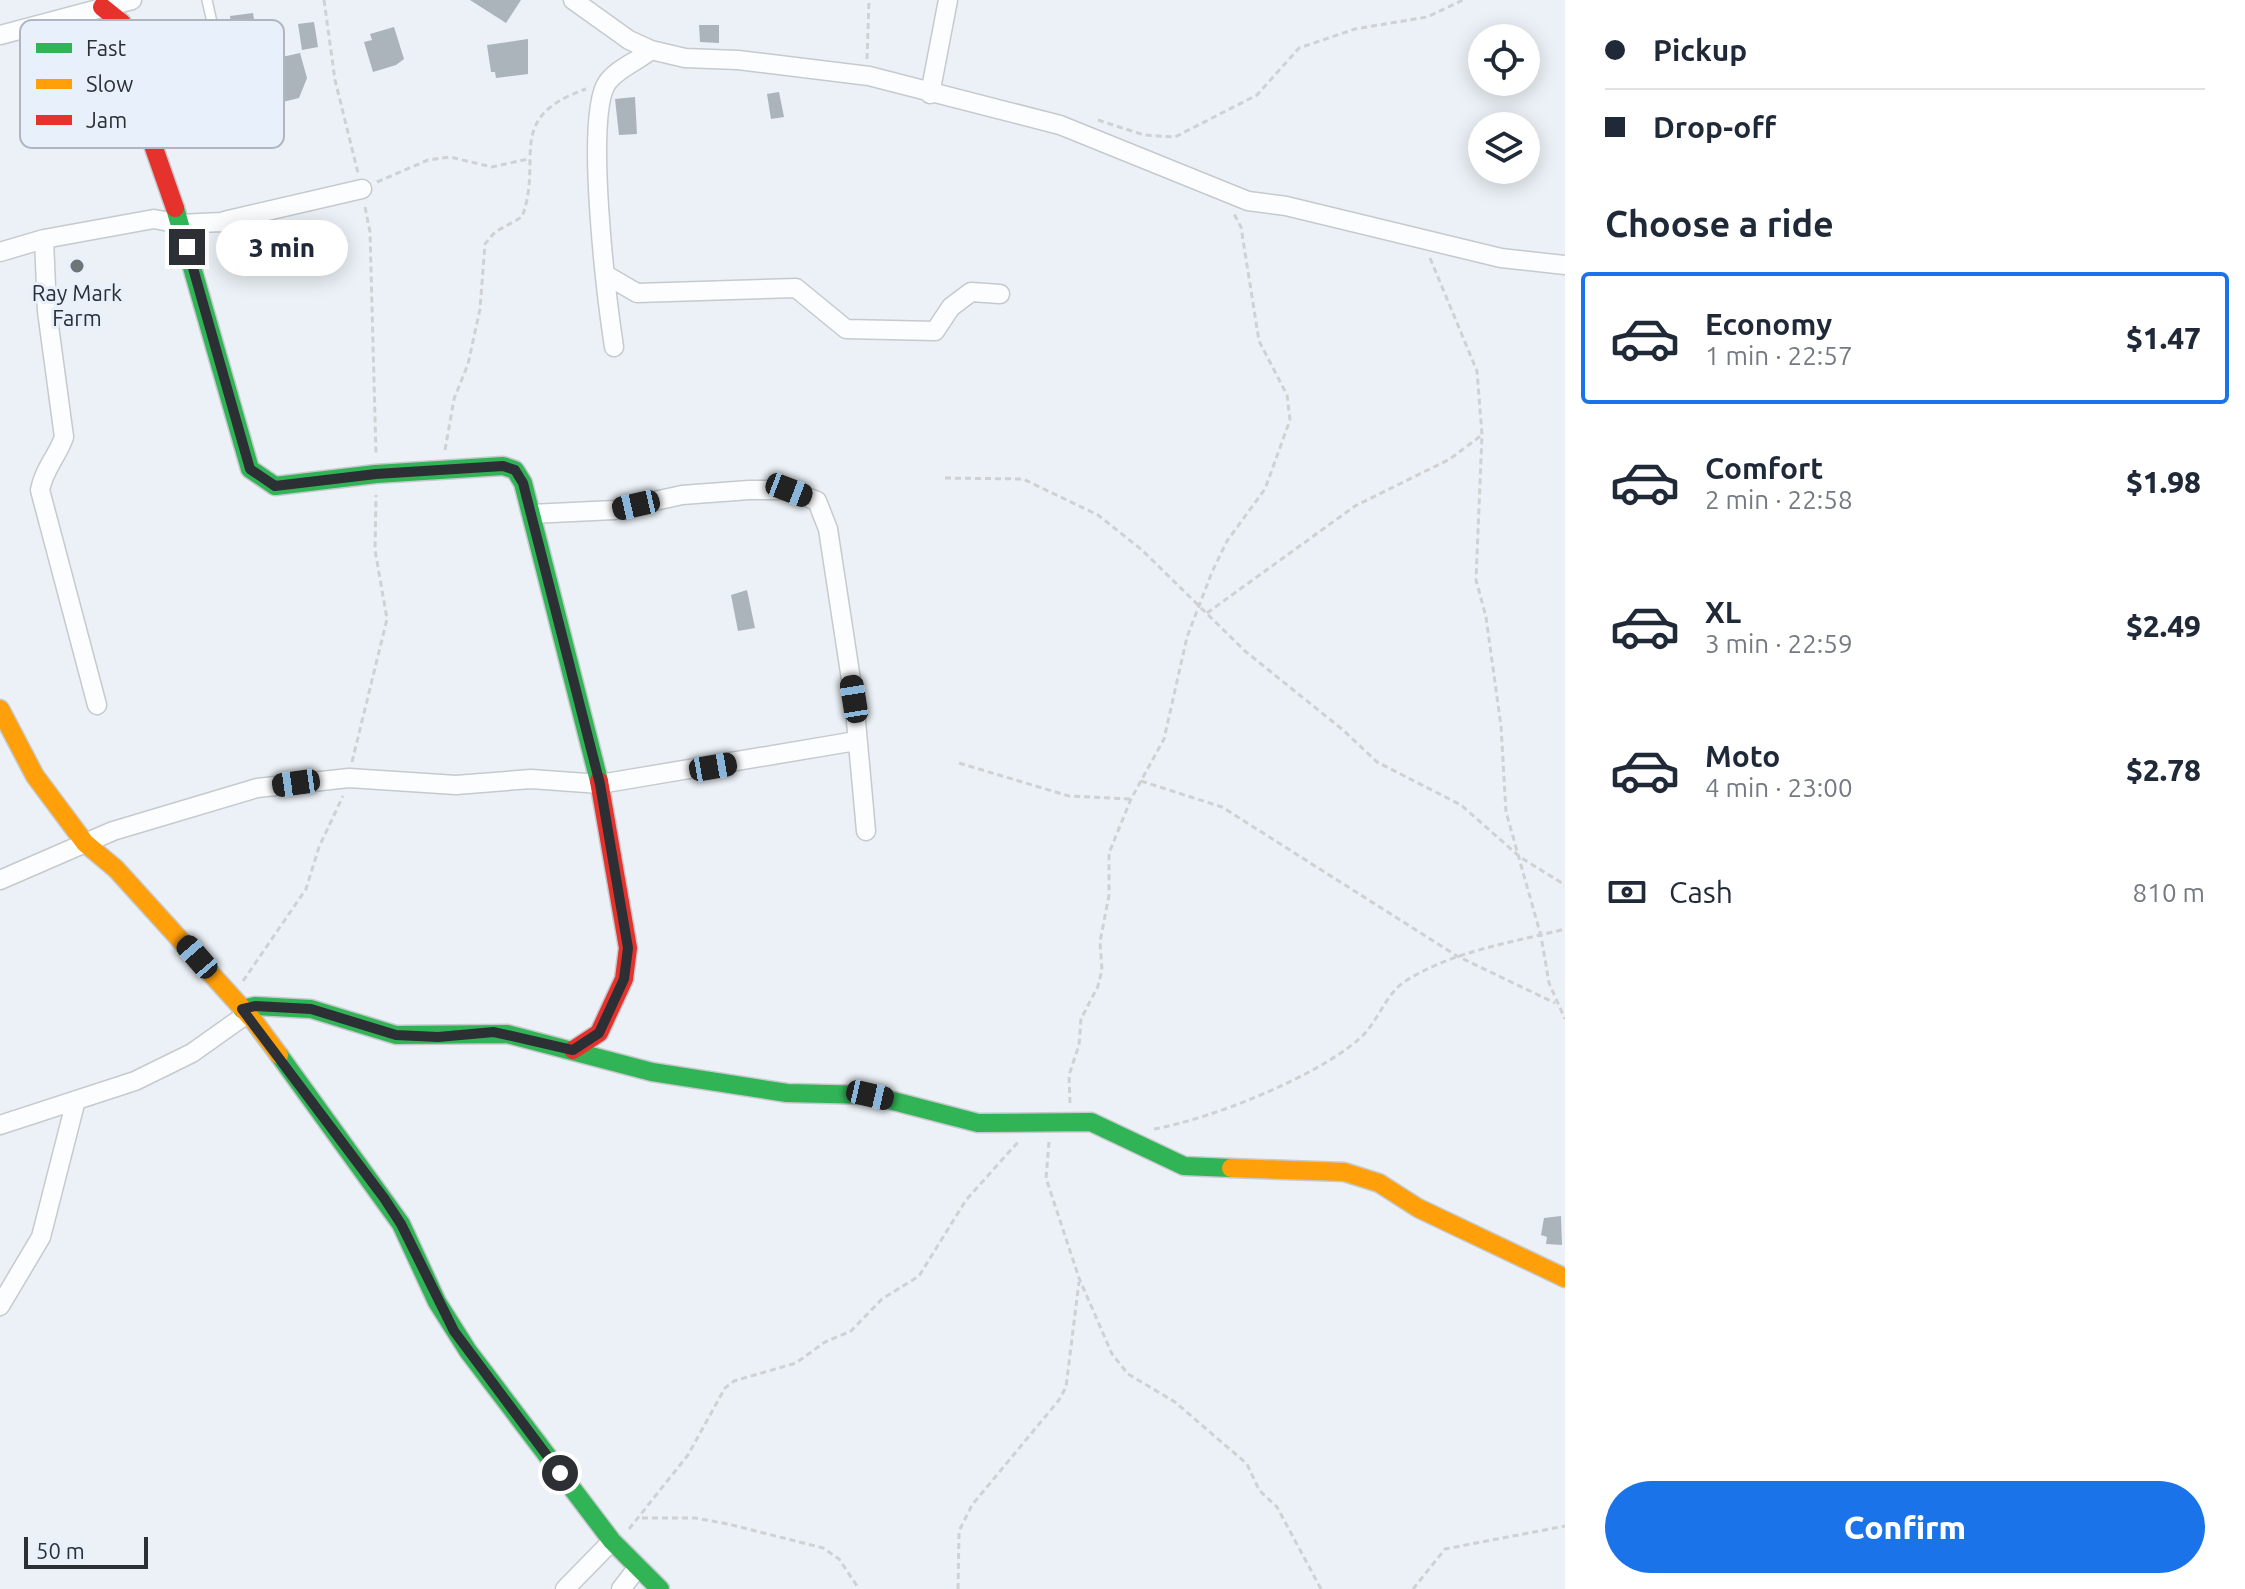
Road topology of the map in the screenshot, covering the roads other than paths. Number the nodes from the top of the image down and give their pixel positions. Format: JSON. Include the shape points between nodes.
{"nodes":[{"id":1,"x":132,"y":0,"type":"edge"},
{"id":2,"x":207,"y":0,"type":"edge"},
{"id":3,"x":573,"y":0,"type":"edge"},
{"id":4,"x":948,"y":0,"type":"edge"},
{"id":5,"x":102,"y":7,"type":"junction"},
{"id":6,"x":55,"y":20,"type":"edge"},
{"id":7,"x":118,"y":20,"type":"edge"},
{"id":8,"x":211,"y":20,"type":"edge"},
{"id":9,"x":20,"y":30,"type":"edge"},
{"id":10,"x":0,"y":35,"type":"edge"},
{"id":11,"x":651,"y":50,"type":"junction"},
{"id":12,"x":930,"y":94,"type":"junction"},
{"id":13,"x":154,"y":148,"type":"edge"},
{"id":14,"x":362,"y":189,"type":"road end"},
{"id":15,"x":221,"y":222,"type":"junction"},
{"id":16,"x":180,"y":224,"type":"junction"},
{"id":17,"x":44,"y":239,"type":"junction"},
{"id":18,"x":0,"y":252,"type":"edge"},
{"id":19,"x":314,"y":252,"type":"dead end"},
{"id":20,"x":1565,"y":265,"type":"edge"},
{"id":21,"x":606,"y":275,"type":"junction"},
{"id":22,"x":1000,"y":294,"type":"dead end"},
{"id":23,"x":614,"y":347,"type":"dead end"},
{"id":24,"x":531,"y":514,"type":"junction"},
{"id":25,"x":97,"y":705,"type":"dead end"},
{"id":26,"x":0,"y":709,"type":"edge"},
{"id":27,"x":856,"y":741,"type":"junction"},
{"id":28,"x":600,"y":784,"type":"junction"},
{"id":29,"x":866,"y":831,"type":"dead end"},
{"id":30,"x":85,"y":843,"type":"junction"},
{"id":31,"x":0,"y":880,"type":"edge"},
{"id":32,"x":241,"y":1007,"type":"junction"},
{"id":33,"x":573,"y":1050,"type":"junction"},
{"id":34,"x":76,"y":1100,"type":"junction"},
{"id":35,"x":0,"y":1125,"type":"edge"},
{"id":36,"x":1565,"y":1278,"type":"edge"},
{"id":37,"x":0,"y":1306,"type":"edge"},
{"id":38,"x":612,"y":1541,"type":"junction"},
{"id":39,"x":638,"y":1567,"type":"junction"},
{"id":40,"x":565,"y":1589,"type":"edge"},
{"id":41,"x":621,"y":1589,"type":"edge"},
{"id":42,"x":660,"y":1589,"type":"edge"}],
"edges":[{"from":1,"to":5,"type":"street"},
{"from":2,"to":8,"type":"lane"},
{"from":3,"to":11,"type":"street"},
{"from":4,"to":12,"type":"street"},
{"from":5,"to":6,"type":"street"},
{"from":5,"to":7,"type":"street"},
{"from":9,"to":10,"type":"street"},
{"from":11,"to":12,"type":"street","via":[[869,76]]},
{"from":11,"to":21,"type":"street","via":[[605,85],[598,111]]},
{"from":12,"to":20,"type":"street","via":[[1060,125],[1248,201],[1501,258]]},
{"from":13,"to":16,"type":"street"},
{"from":14,"to":15,"type":"street"},
{"from":15,"to":16,"type":"street"},
{"from":15,"to":19,"type":"street"},
{"from":16,"to":17,"type":"street","via":[[154,219]]},
{"from":16,"to":24,"type":"street","via":[[250,469],[275,486],[503,466],[515,470],[523,483]]},
{"from":17,"to":18,"type":"street"},
{"from":17,"to":25,"type":"street","via":[[47,311],[64,437],[40,490]]},
{"from":21,"to":22,"type":"street","via":[[637,293],[796,288],[846,329],[935,331],[951,307],[971,292]]},
{"from":21,"to":23,"type":"street"},
{"from":24,"to":27,"type":"street","via":[[614,510],[682,495],[749,490],[789,490],[817,501],[828,529]]},
{"from":24,"to":28,"type":"street"},
{"from":26,"to":30,"type":"street","via":[[35,776]]},
{"from":27,"to":28,"type":"street"},
{"from":27,"to":29,"type":"street"},
{"from":28,"to":30,"type":"street","via":[[531,779],[456,785],[349,778],[257,788]]},
{"from":28,"to":33,"type":"street","via":[[628,948],[624,979],[599,1033]]},
{"from":30,"to":31,"type":"street"},
{"from":30,"to":32,"type":"street","via":[[116,869]]},
{"from":32,"to":33,"type":"street","via":[[311,1009],[396,1035],[494,1032]]},
{"from":32,"to":34,"type":"street","via":[[192,1053]]},
{"from":32,"to":38,"type":"street","via":[[401,1224],[437,1302],[468,1351]]},
{"from":33,"to":36,"type":"street","via":[[684,1077],[802,1094],[870,1095],[978,1123],[1104,1126],[1184,1166],[1344,1172]]},
{"from":34,"to":35,"type":"street"},
{"from":34,"to":37,"type":"street","via":[[41,1237]]},
{"from":38,"to":39,"type":"street"},
{"from":38,"to":40,"type":"street"},
{"from":39,"to":41,"type":"street"},
{"from":39,"to":42,"type":"street"}]}
